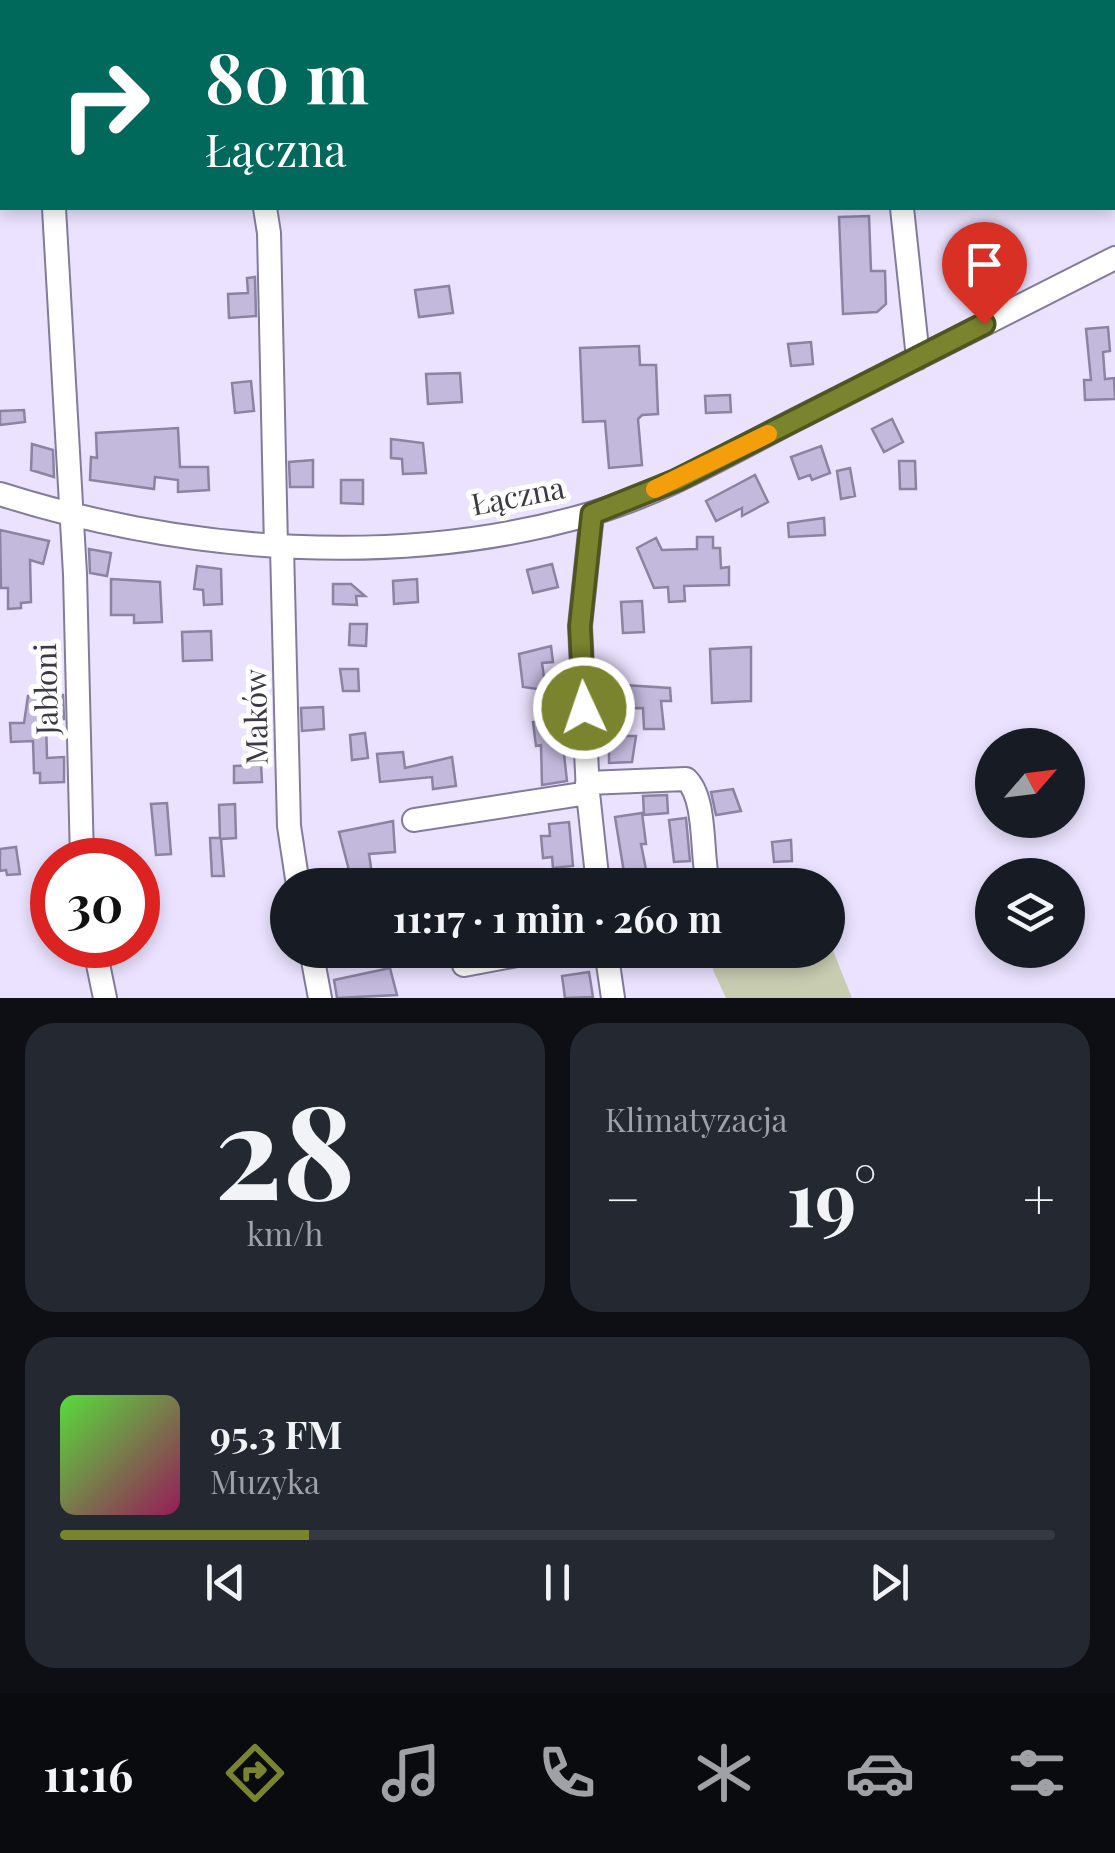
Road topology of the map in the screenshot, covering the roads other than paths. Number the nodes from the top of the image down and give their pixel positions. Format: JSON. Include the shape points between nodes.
{"nodes":[{"id":1,"x":54,"y":210,"type":"edge"},
{"id":2,"x":265,"y":210,"type":"edge"},
{"id":3,"x":902,"y":210,"type":"edge"},
{"id":4,"x":1115,"y":258,"type":"edge"},
{"id":5,"x":918,"y":358,"type":"junction"},
{"id":6,"x":0,"y":494,"type":"edge"},
{"id":7,"x":592,"y":514,"type":"junction"},
{"id":8,"x":71,"y":517,"type":"junction"},
{"id":9,"x":279,"y":548,"type":"junction"},
{"id":10,"x":587,"y":788,"type":"junction"},
{"id":11,"x":414,"y":820,"type":"dead end"},
{"id":12,"x":81,"y":838,"type":"edge"},
{"id":13,"x":295,"y":868,"type":"edge"},
{"id":14,"x":596,"y":868,"type":"edge"},
{"id":15,"x":705,"y":868,"type":"edge"},
{"id":16,"x":99,"y":968,"type":"edge"},
{"id":17,"x":314,"y":968,"type":"edge"},
{"id":18,"x":609,"y":968,"type":"edge"},
{"id":19,"x":105,"y":998,"type":"edge"},
{"id":20,"x":320,"y":998,"type":"edge"},
{"id":21,"x":614,"y":998,"type":"edge"}],
"edges":[{"from":1,"to":8,"type":"street","name":"Jabłoni"},
{"from":2,"to":9,"type":"street","name":"Maków"},
{"from":3,"to":5,"type":"street"},
{"from":4,"to":5,"type":"street","name":"Łączna"},
{"from":5,"to":7,"type":"street","name":"Łączna","via":[[677,480]]},
{"from":6,"to":8,"type":"street","name":"Łączna"},
{"from":7,"to":9,"type":"street","name":"Łączna","via":[[452,540]]},
{"from":7,"to":10,"type":"street","via":[[580,626]]},
{"from":8,"to":9,"type":"street","name":"Łączna","via":[[191,540]]},
{"from":8,"to":12,"type":"street","name":"Jabłoni"},
{"from":9,"to":13,"type":"street","name":"Maków"},
{"from":10,"to":11,"type":"street"},
{"from":10,"to":14,"type":"street"},
{"from":10,"to":15,"type":"street","via":[[686,779],[697,802]]},
{"from":16,"to":19,"type":"street"},
{"from":17,"to":20,"type":"street"},
{"from":18,"to":21,"type":"street"}]}
